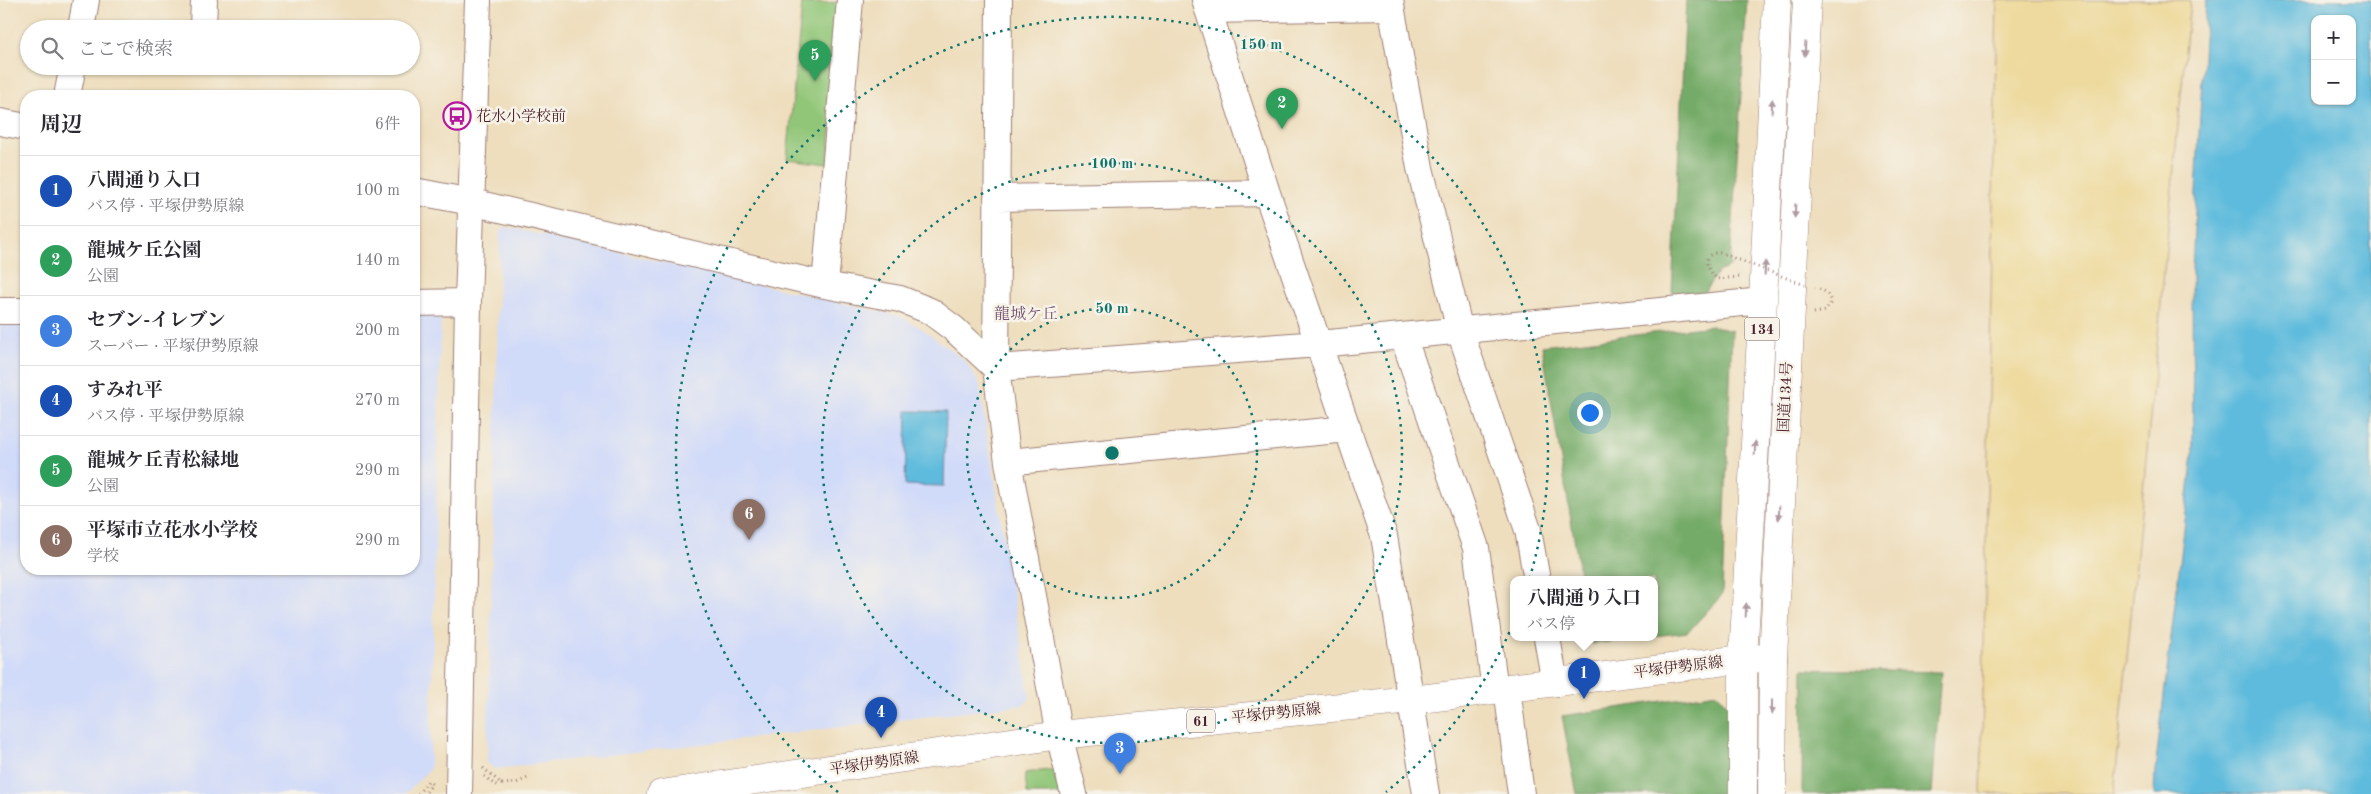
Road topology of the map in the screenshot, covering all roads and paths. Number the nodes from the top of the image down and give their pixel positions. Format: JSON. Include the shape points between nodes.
{"nodes":[{"id":1,"x":86,"y":0,"type":"edge"},
{"id":2,"x":204,"y":0,"type":"edge"},
{"id":3,"x":478,"y":0,"type":"edge"},
{"id":4,"x":999,"y":0,"type":"edge"},
{"id":5,"x":1777,"y":0,"type":"edge"},
{"id":6,"x":1807,"y":0,"type":"edge"},
{"id":7,"x":842,"y":1,"type":"edge"},
{"id":8,"x":1391,"y":3,"type":"edge"},
{"id":9,"x":1206,"y":5,"type":"edge"},
{"id":10,"x":83,"y":20,"type":"edge"},
{"id":11,"x":203,"y":20,"type":"edge"},
{"id":12,"x":71,"y":75,"type":"edge"},
{"id":13,"x":68,"y":90,"type":"edge"},
{"id":14,"x":0,"y":122,"type":"edge"},
{"id":15,"x":20,"y":126,"type":"edge"},
{"id":16,"x":420,"y":192,"type":"edge"},
{"id":17,"x":1267,"y":193,"type":"junction"},
{"id":18,"x":997,"y":198,"type":"junction"},
{"id":19,"x":471,"y":202,"type":"junction"},
{"id":20,"x":1740,"y":277,"type":"dead end"},
{"id":21,"x":825,"y":285,"type":"junction"},
{"id":22,"x":468,"y":302,"type":"junction"},
{"id":23,"x":1764,"y":302,"type":"junction"},
{"id":24,"x":420,"y":303,"type":"edge"},
{"id":25,"x":0,"y":311,"type":"edge"},
{"id":26,"x":20,"y":311,"type":"edge"},
{"id":27,"x":1813,"y":313,"type":"dead end"},
{"id":28,"x":1460,"y":331,"type":"junction"},
{"id":29,"x":1403,"y":336,"type":"junction"},
{"id":30,"x":1319,"y":344,"type":"junction"},
{"id":31,"x":996,"y":368,"type":"junction"},
{"id":32,"x":1348,"y":429,"type":"junction"},
{"id":33,"x":1008,"y":462,"type":"junction"},
{"id":34,"x":1536,"y":576,"type":"edge"},
{"id":35,"x":1548,"y":641,"type":"edge"},
{"id":36,"x":1772,"y":658,"type":"junction"},
{"id":37,"x":1743,"y":659,"type":"junction"},
{"id":38,"x":1555,"y":683,"type":"junction"},
{"id":39,"x":1501,"y":689,"type":"junction"},
{"id":40,"x":1412,"y":700,"type":"junction"},
{"id":41,"x":1059,"y":735,"type":"junction"},
{"id":42,"x":482,"y":767,"type":"dead end"},
{"id":43,"x":484,"y":776,"type":"dead end"},
{"id":44,"x":528,"y":778,"type":"dead end"},
{"id":45,"x":502,"y":784,"type":"junction"},
{"id":46,"x":418,"y":794,"type":"edge"},
{"id":47,"x":425,"y":794,"type":"edge"},
{"id":48,"x":458,"y":794,"type":"edge"},
{"id":49,"x":661,"y":794,"type":"edge"},
{"id":50,"x":1074,"y":794,"type":"edge"},
{"id":51,"x":1426,"y":794,"type":"edge"},
{"id":52,"x":1522,"y":794,"type":"edge"},
{"id":53,"x":1743,"y":794,"type":"edge"},
{"id":54,"x":1772,"y":794,"type":"edge"}],
"edges":[{"from":1,"to":10,"type":"street"},
{"from":2,"to":11,"type":"street"},
{"from":3,"to":19,"type":"street"},
{"from":4,"to":18,"type":"street"},
{"from":23,"to":5,"type":"main road","name":"国道134号","number":"134","one_way":true},
{"from":6,"to":36,"type":"main road","name":"国道134号","number":"134","one_way":true},
{"from":7,"to":21,"type":"street"},
{"from":8,"to":9,"type":"street"},
{"from":8,"to":28,"type":"street","via":[[1420,168]]},
{"from":9,"to":17,"type":"street"},
{"from":12,"to":13,"type":"street"},
{"from":14,"to":15,"type":"street"},
{"from":16,"to":19,"type":"street"},
{"from":17,"to":18,"type":"street"},
{"from":17,"to":30,"type":"street"},
{"from":18,"to":31,"type":"street"},
{"from":19,"to":21,"type":"street"},
{"from":19,"to":22,"type":"street"},
{"from":20,"to":27,"type":"path","bridge":true,"via":[[1717,279],[1708,272],[1708,257],[1722,253],[1824,290],[1829,295],[1830,307]]},
{"from":21,"to":31,"type":"street","via":[[900,299],[930,311]]},
{"from":22,"to":24,"type":"street"},
{"from":22,"to":48,"type":"street"},
{"from":23,"to":28,"type":"street"},
{"from":37,"to":23,"type":"main road","name":"国道134号","number":"134","one_way":true},
{"from":25,"to":26,"type":"street"},
{"from":28,"to":29,"type":"street"},
{"from":28,"to":34,"type":"street","via":[[1528,530]]},
{"from":29,"to":30,"type":"street"},
{"from":29,"to":39,"type":"street","via":[[1476,548]]},
{"from":30,"to":31,"type":"street"},
{"from":30,"to":32,"type":"street"},
{"from":31,"to":33,"type":"street"},
{"from":32,"to":33,"type":"street"},
{"from":32,"to":40,"type":"street","via":[[1384,536]]},
{"from":33,"to":41,"type":"street"},
{"from":35,"to":38,"type":"street"},
{"from":36,"to":37,"type":"main road","name":"平塚伊勢原線","number":"61"},
{"from":36,"to":54,"type":"main road","name":"国道134号","number":"134","one_way":true},
{"from":37,"to":38,"type":"main road","name":"平塚伊勢原線","number":"61"},
{"from":37,"to":53,"type":"main road","name":"国道134号","number":"134"},
{"from":38,"to":39,"type":"main road","name":"平塚伊勢原線","number":"61"},
{"from":39,"to":40,"type":"main road","name":"平塚伊勢原線","number":"61"},
{"from":39,"to":52,"type":"street"},
{"from":40,"to":41,"type":"main road","name":"平塚伊勢原線","number":"61"},
{"from":40,"to":51,"type":"street"},
{"from":41,"to":49,"type":"main road","name":"平塚伊勢原線","number":"61"},
{"from":41,"to":50,"type":"street"},
{"from":42,"to":45,"type":"path"},
{"from":43,"to":45,"type":"path","via":[[495,785]]},
{"from":44,"to":45,"type":"path"},
{"from":46,"to":47,"type":"path","via":[[428,781],[432,784]]}]}
